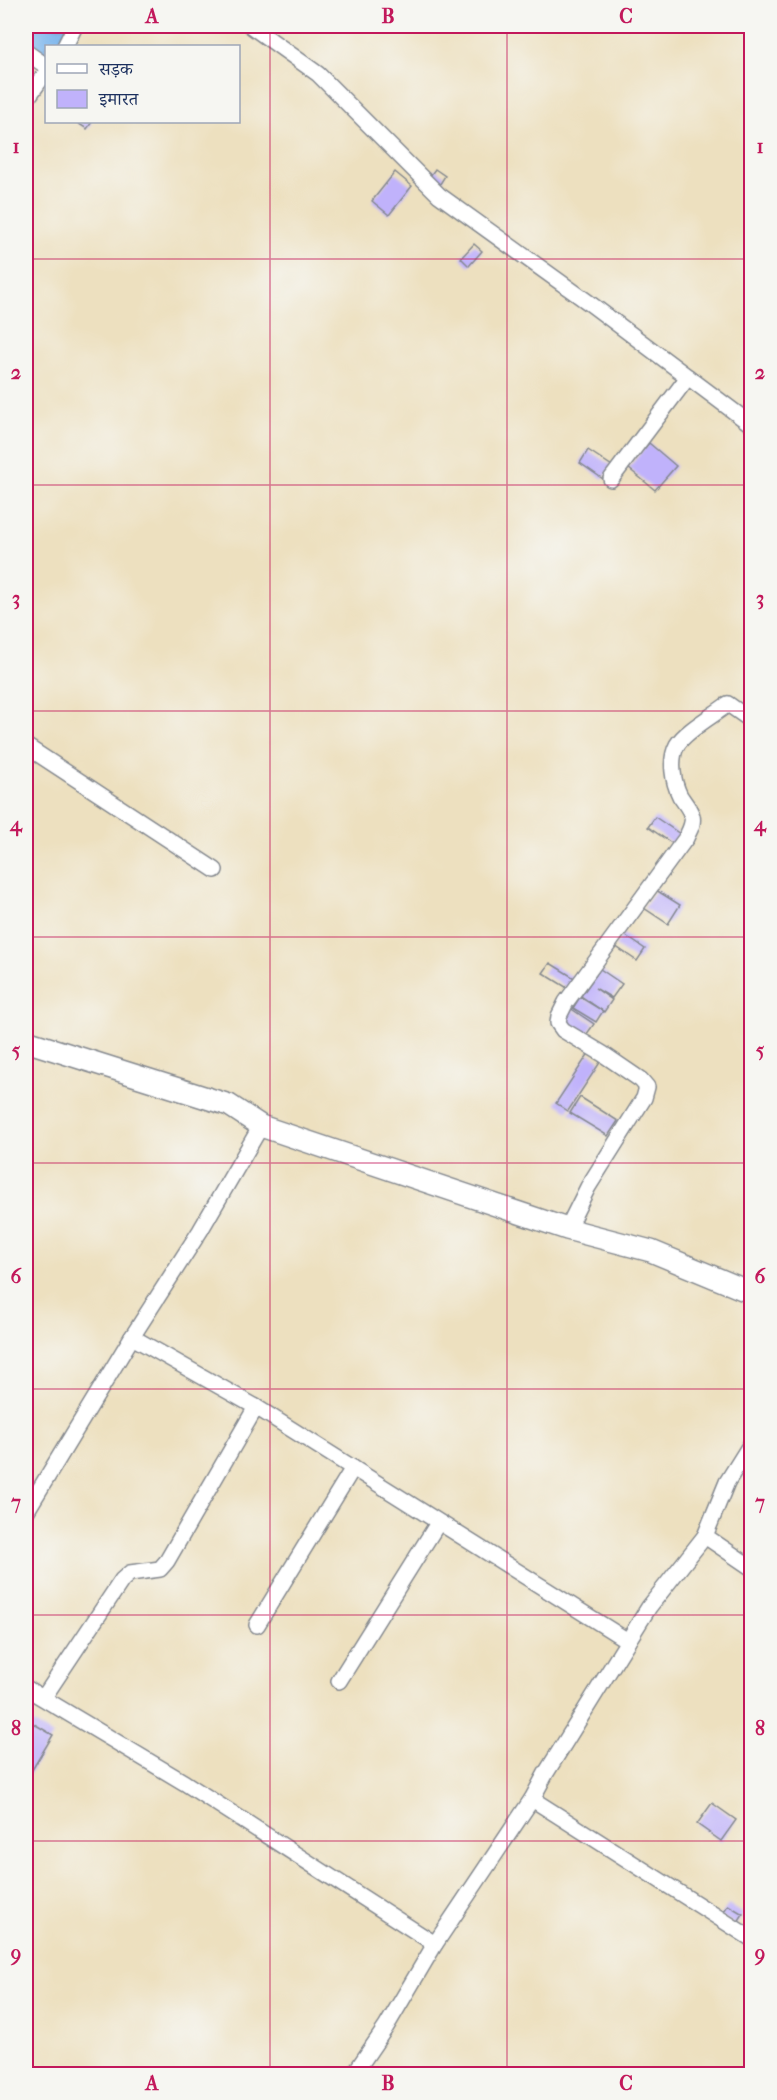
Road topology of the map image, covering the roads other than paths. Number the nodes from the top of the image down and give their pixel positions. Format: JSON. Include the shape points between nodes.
{"nodes":[{"id":1,"x":75,"y":26,"type":"edge"},
{"id":2,"x":251,"y":26,"type":"edge"},
{"id":3,"x":66,"y":45,"type":"edge"},
{"id":4,"x":26,"y":52,"type":"edge"},
{"id":5,"x":45,"y":65,"type":"edge"},
{"id":6,"x":45,"y":77,"type":"edge"},
{"id":7,"x":26,"y":100,"type":"edge"},
{"id":8,"x":687,"y":377,"type":"junction"},
{"id":9,"x":752,"y":425,"type":"edge"},
{"id":10,"x":611,"y":479,"type":"dead end"},
{"id":11,"x":752,"y":721,"type":"edge"},
{"id":12,"x":26,"y":746,"type":"edge"},
{"id":13,"x":215,"y":870,"type":"dead end"},
{"id":14,"x":26,"y":1041,"type":"edge"},
{"id":15,"x":261,"y":1126,"type":"junction"},
{"id":16,"x":567,"y":1229,"type":"junction"},
{"id":17,"x":752,"y":1293,"type":"edge"},
{"id":18,"x":132,"y":1336,"type":"junction"},
{"id":19,"x":256,"y":1407,"type":"junction"},
{"id":20,"x":752,"y":1442,"type":"edge"},
{"id":21,"x":353,"y":1468,"type":"junction"},
{"id":22,"x":26,"y":1512,"type":"edge"},
{"id":23,"x":438,"y":1523,"type":"junction"},
{"id":24,"x":705,"y":1536,"type":"junction"},
{"id":25,"x":752,"y":1568,"type":"edge"},
{"id":26,"x":257,"y":1625,"type":"dead end"},
{"id":27,"x":628,"y":1641,"type":"junction"},
{"id":28,"x":339,"y":1681,"type":"dead end"},
{"id":29,"x":26,"y":1688,"type":"edge"},
{"id":30,"x":44,"y":1697,"type":"junction"},
{"id":31,"x":532,"y":1799,"type":"junction"},
{"id":32,"x":751,"y":1938,"type":"edge"},
{"id":33,"x":435,"y":1944,"type":"junction"},
{"id":34,"x":354,"y":2074,"type":"edge"}],
"edges":[{"from":1,"to":3,"type":"street"},
{"from":2,"to":8,"type":"street","via":[[318,74],[439,195]]},
{"from":4,"to":5,"type":"street"},
{"from":6,"to":7,"type":"street"},
{"from":8,"to":9,"type":"street"},
{"from":8,"to":10,"type":"street"},
{"from":11,"to":16,"type":"street","via":[[728,704],[677,745],[674,778],[692,816],[692,826],[559,1016],[563,1030],[613,1060],[647,1087]]},
{"from":12,"to":13,"type":"street"},
{"from":14,"to":15,"type":"street","via":[[229,1105]]},
{"from":15,"to":16,"type":"street"},
{"from":15,"to":18,"type":"street"},
{"from":16,"to":17,"type":"street","via":[[651,1251]]},
{"from":18,"to":19,"type":"street"},
{"from":18,"to":22,"type":"street"},
{"from":19,"to":21,"type":"street"},
{"from":19,"to":30,"type":"street","via":[[166,1562],[160,1569],[130,1573],[122,1580]]},
{"from":20,"to":24,"type":"street","via":[[728,1482]]},
{"from":21,"to":23,"type":"street"},
{"from":21,"to":26,"type":"street"},
{"from":23,"to":27,"type":"street"},
{"from":23,"to":28,"type":"street"},
{"from":24,"to":25,"type":"street"},
{"from":24,"to":27,"type":"street","via":[[649,1607]]},
{"from":27,"to":31,"type":"street"},
{"from":29,"to":30,"type":"street"},
{"from":30,"to":33,"type":"street"},
{"from":31,"to":32,"type":"street"},
{"from":31,"to":33,"type":"street"},
{"from":33,"to":34,"type":"street"}]}
